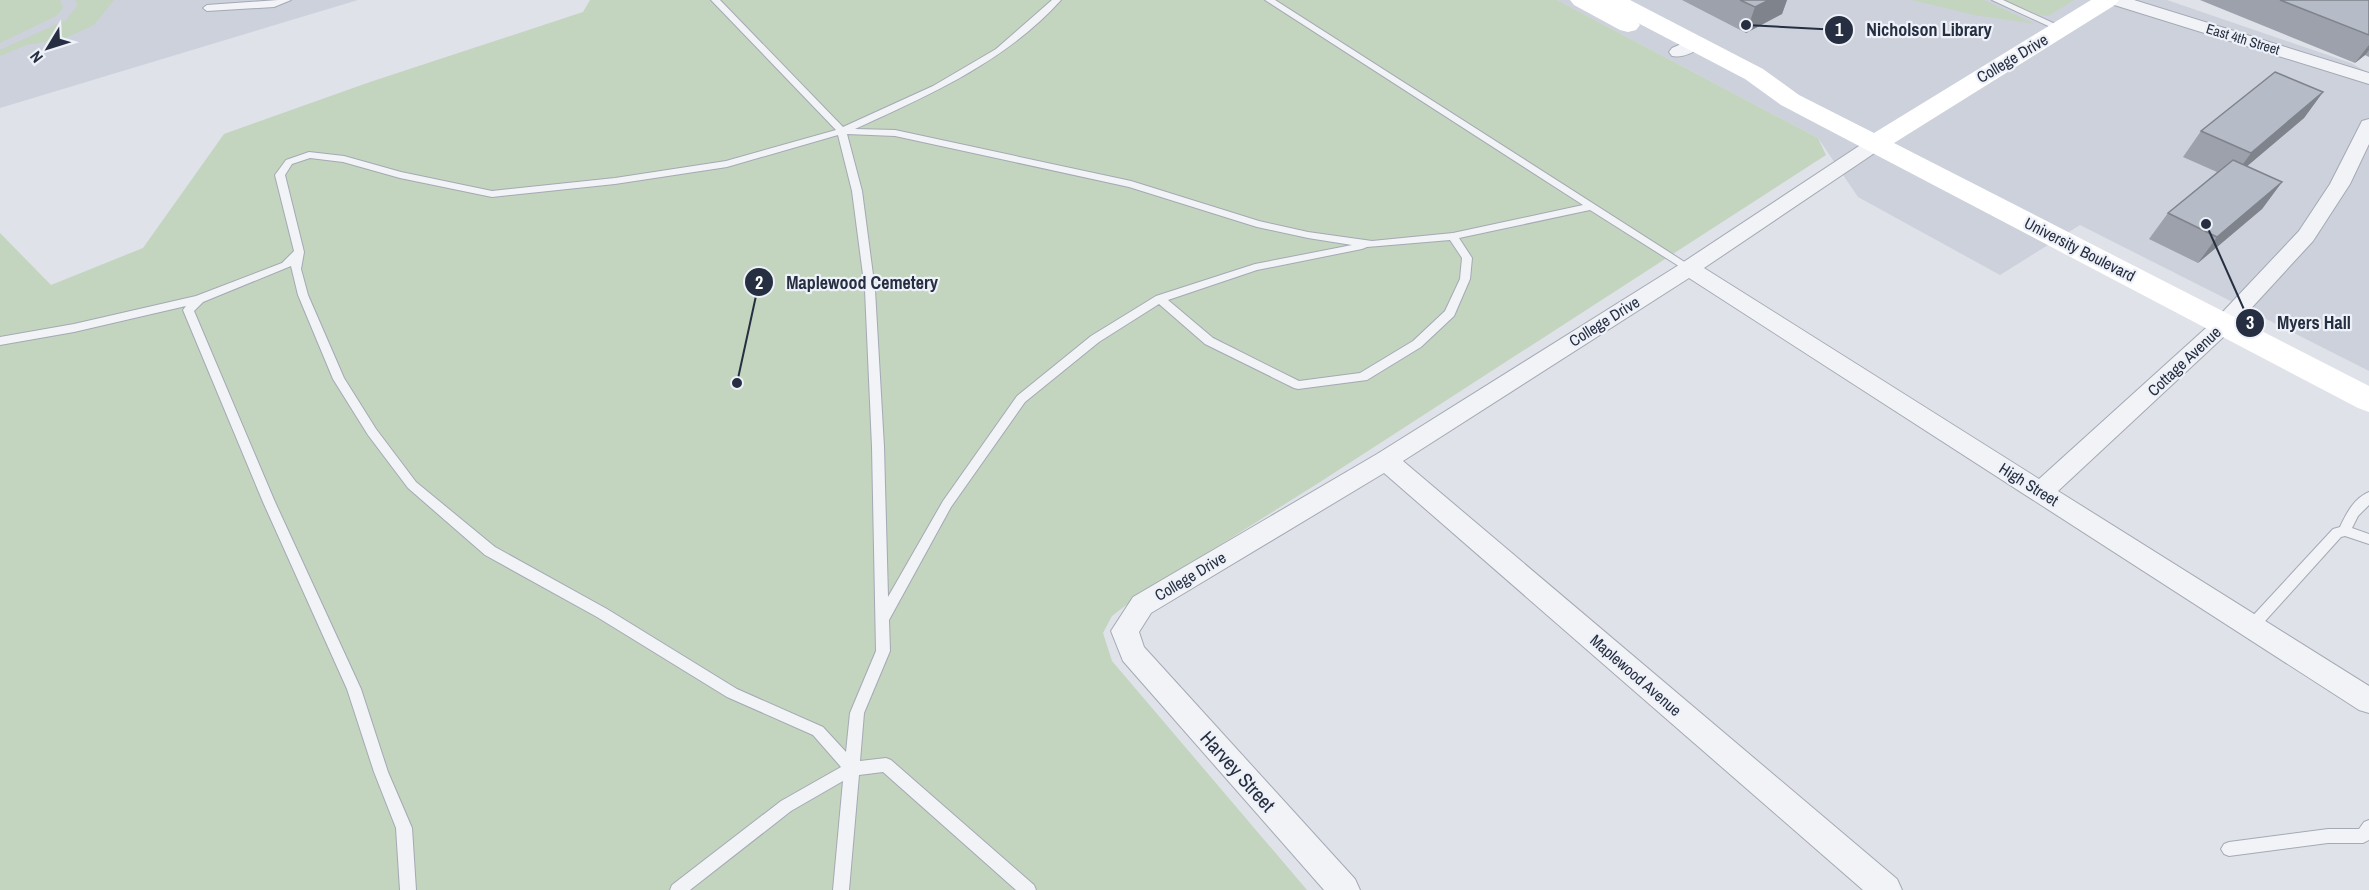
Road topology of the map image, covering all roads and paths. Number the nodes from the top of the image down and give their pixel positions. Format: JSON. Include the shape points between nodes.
{"nodes":[{"id":1,"x":287,"y":0,"type":"edge"},
{"id":2,"x":715,"y":0,"type":"edge"},
{"id":3,"x":1057,"y":0,"type":"edge"},
{"id":4,"x":1269,"y":0,"type":"edge"},
{"id":5,"x":1582,"y":0,"type":"edge"},
{"id":6,"x":1612,"y":0,"type":"edge"},
{"id":7,"x":1995,"y":0,"type":"edge"},
{"id":8,"x":2107,"y":0,"type":"edge"},
{"id":9,"x":2116,"y":0,"type":"edge"},
{"id":10,"x":207,"y":8,"type":"dead end"},
{"id":11,"x":2060,"y":28,"type":"junction"},
{"id":12,"x":1687,"y":47,"type":"junction"},
{"id":13,"x":2369,"y":79,"type":"edge"},
{"id":14,"x":2369,"y":125,"type":"edge"},
{"id":15,"x":842,"y":131,"type":"junction"},
{"id":16,"x":1875,"y":144,"type":"junction"},
{"id":17,"x":1592,"y":206,"type":"junction"},
{"id":18,"x":1453,"y":236,"type":"junction"},
{"id":19,"x":1372,"y":244,"type":"junction"},
{"id":20,"x":299,"y":252,"type":"junction"},
{"id":21,"x":1689,"y":268,"type":"junction"},
{"id":22,"x":199,"y":299,"type":"junction"},
{"id":23,"x":1160,"y":299,"type":"junction"},
{"id":24,"x":2225,"y":323,"type":"junction"},
{"id":25,"x":0,"y":340,"type":"edge"},
{"id":26,"x":2369,"y":400,"type":"edge"},
{"id":27,"x":1386,"y":460,"type":"junction"},
{"id":28,"x":2041,"y":492,"type":"junction"},
{"id":29,"x":2369,"y":497,"type":"edge"},
{"id":30,"x":2345,"y":531,"type":"junction"},
{"id":31,"x":2369,"y":539,"type":"edge"},
{"id":32,"x":882,"y":620,"type":"junction"},
{"id":33,"x":2252,"y":626,"type":"junction"},
{"id":34,"x":1133,"y":653,"type":"joint"},
{"id":35,"x":2369,"y":701,"type":"edge"},
{"id":36,"x":852,"y":769,"type":"junction"},
{"id":37,"x":2369,"y":827,"type":"edge"},
{"id":38,"x":2229,"y":849,"type":"dead end"},
{"id":39,"x":408,"y":890,"type":"edge"},
{"id":40,"x":678,"y":890,"type":"edge"},
{"id":41,"x":841,"y":890,"type":"edge"},
{"id":42,"x":1028,"y":890,"type":"edge"},
{"id":43,"x":1344,"y":890,"type":"edge"},
{"id":44,"x":1886,"y":890,"type":"edge"}],
"edges":[{"from":1,"to":10,"type":"lane"},
{"from":2,"to":15,"type":"lane"},
{"from":3,"to":15,"type":"lane","via":[[999,51],[936,88]]},
{"from":4,"to":17,"type":"lane"},
{"from":5,"to":12,"type":"main road","name":"University Boulevard"},
{"from":6,"to":12,"type":"main road","name":"University Boulevard"},
{"from":7,"to":11,"type":"lane"},
{"from":8,"to":11,"type":"main road","name":"College Drive"},
{"from":9,"to":13,"type":"street","name":"East 4th Street"},
{"from":11,"to":16,"type":"main road","name":"College Drive"},
{"from":12,"to":16,"type":"main road","name":"University Boulevard","via":[[1731,80],[1790,100]]},
{"from":14,"to":24,"type":"street","name":"Cottage Avenue","via":[[2340,184],[2306,236]]},
{"from":15,"to":19,"type":"lane","via":[[895,133],[1131,184],[1257,224]]},
{"from":15,"to":20,"type":"lane","via":[[727,164],[492,194],[400,176],[344,159],[309,155],[289,162],[280,175]]},
{"from":15,"to":32,"type":"lane","via":[[857,191],[870,290]]},
{"from":16,"to":21,"type":"street","name":"College Drive"},
{"from":16,"to":24,"type":"main road","name":"University Boulevard"},
{"from":17,"to":18,"type":"lane"},
{"from":17,"to":21,"type":"lane"},
{"from":18,"to":19,"type":"lane"},
{"from":18,"to":23,"type":"lane","via":[[1467,258],[1466,279],[1450,313],[1417,344],[1363,377],[1298,385],[1209,341]]},
{"from":19,"to":23,"type":"lane","via":[[1255,267]]},
{"from":20,"to":22,"type":"lane","via":[[286,265]]},
{"from":20,"to":36,"type":"lane","via":[[296,270],[303,295],[339,379],[412,485],[490,551],[602,613],[732,693],[818,731]]},
{"from":21,"to":27,"type":"street","name":"College Drive"},
{"from":21,"to":28,"type":"street","name":"High Street"},
{"from":22,"to":25,"type":"lane","via":[[74,328]]},
{"from":22,"to":39,"type":"lane","via":[[188,310],[354,689],[404,828]]},
{"from":23,"to":32,"type":"lane","via":[[1095,339],[1021,399],[946,504]]},
{"from":24,"to":26,"type":"main road","name":"University Boulevard"},
{"from":24,"to":28,"type":"street","name":"Cottage Avenue"},
{"from":27,"to":34,"type":"street","name":"College Drive","via":[[1142,605],[1125,631]]},
{"from":27,"to":44,"type":"street","name":"Maplewood Avenue"},
{"from":28,"to":33,"type":"street","name":"High Street"},
{"from":29,"to":30,"type":"lane","via":[[2353,513]]},
{"from":30,"to":31,"type":"lane"},
{"from":30,"to":33,"type":"lane","via":[[2337,533]]},
{"from":32,"to":36,"type":"lane","via":[[883,651],[857,713]]},
{"from":33,"to":35,"type":"street","name":"High Street"},
{"from":34,"to":43,"type":"street","name":"Harvey Street"},
{"from":36,"to":40,"type":"lane","via":[[786,806]]},
{"from":36,"to":41,"type":"lane"},
{"from":36,"to":42,"type":"lane","via":[[886,765]]},
{"from":37,"to":38,"type":"lane","via":[[2363,836],[2328,836]]}]}
